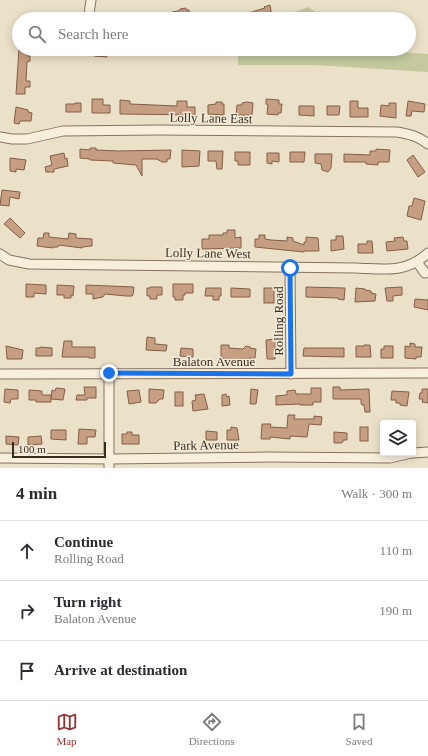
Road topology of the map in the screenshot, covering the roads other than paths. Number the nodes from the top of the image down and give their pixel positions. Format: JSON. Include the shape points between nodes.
{"nodes":[{"id":1,"x":91,"y":0,"type":"edge"},
{"id":2,"x":89,"y":12,"type":"edge"},
{"id":3,"x":0,"y":137,"type":"edge"},
{"id":4,"x":425,"y":142,"type":"edge"},
{"id":5,"x":428,"y":253,"type":"edge"},
{"id":6,"x":0,"y":254,"type":"edge"},
{"id":7,"x":417,"y":262,"type":"junction"},
{"id":8,"x":290,"y":268,"type":"junction"},
{"id":9,"x":425,"y":273,"type":"dead end"},
{"id":10,"x":109,"y":373,"type":"junction"},
{"id":11,"x":428,"y":373,"type":"edge"},
{"id":12,"x":0,"y":374,"type":"edge"},
{"id":13,"x":291,"y":374,"type":"junction"},
{"id":14,"x":428,"y":452,"type":"edge"},
{"id":15,"x":416,"y":453,"type":"edge"},
{"id":16,"x":399,"y":456,"type":"edge"},
{"id":17,"x":0,"y":458,"type":"edge"},
{"id":18,"x":178,"y":458,"type":"junction"},
{"id":19,"x":109,"y":464,"type":"edge"},
{"id":20,"x":178,"y":468,"type":"edge"}],
"edges":[{"from":1,"to":2,"type":"street"},
{"from":3,"to":4,"type":"street","name":"Lolly Lane East","via":[[27,139],[63,130],[397,132],[411,134]]},
{"from":5,"to":7,"type":"street","name":"Lolly Lane West"},
{"from":6,"to":8,"type":"street","name":"Lolly Lane West","via":[[9,260],[29,264]]},
{"from":7,"to":8,"type":"street","name":"Lolly Lane West","via":[[394,270]]},
{"from":7,"to":9,"type":"street"},
{"from":8,"to":13,"type":"street","name":"Rolling Road"},
{"from":10,"to":12,"type":"street","name":"Balaton Avenue"},
{"from":10,"to":13,"type":"street","name":"Balaton Avenue"},
{"from":10,"to":19,"type":"street"},
{"from":11,"to":13,"type":"street","name":"Balaton Avenue"},
{"from":14,"to":15,"type":"street","name":"Park Avenue"},
{"from":16,"to":18,"type":"street","name":"Park Avenue"},
{"from":17,"to":19,"type":"street","name":"Park Avenue"},
{"from":18,"to":19,"type":"street","name":"Park Avenue"},
{"from":18,"to":20,"type":"street"}]}
